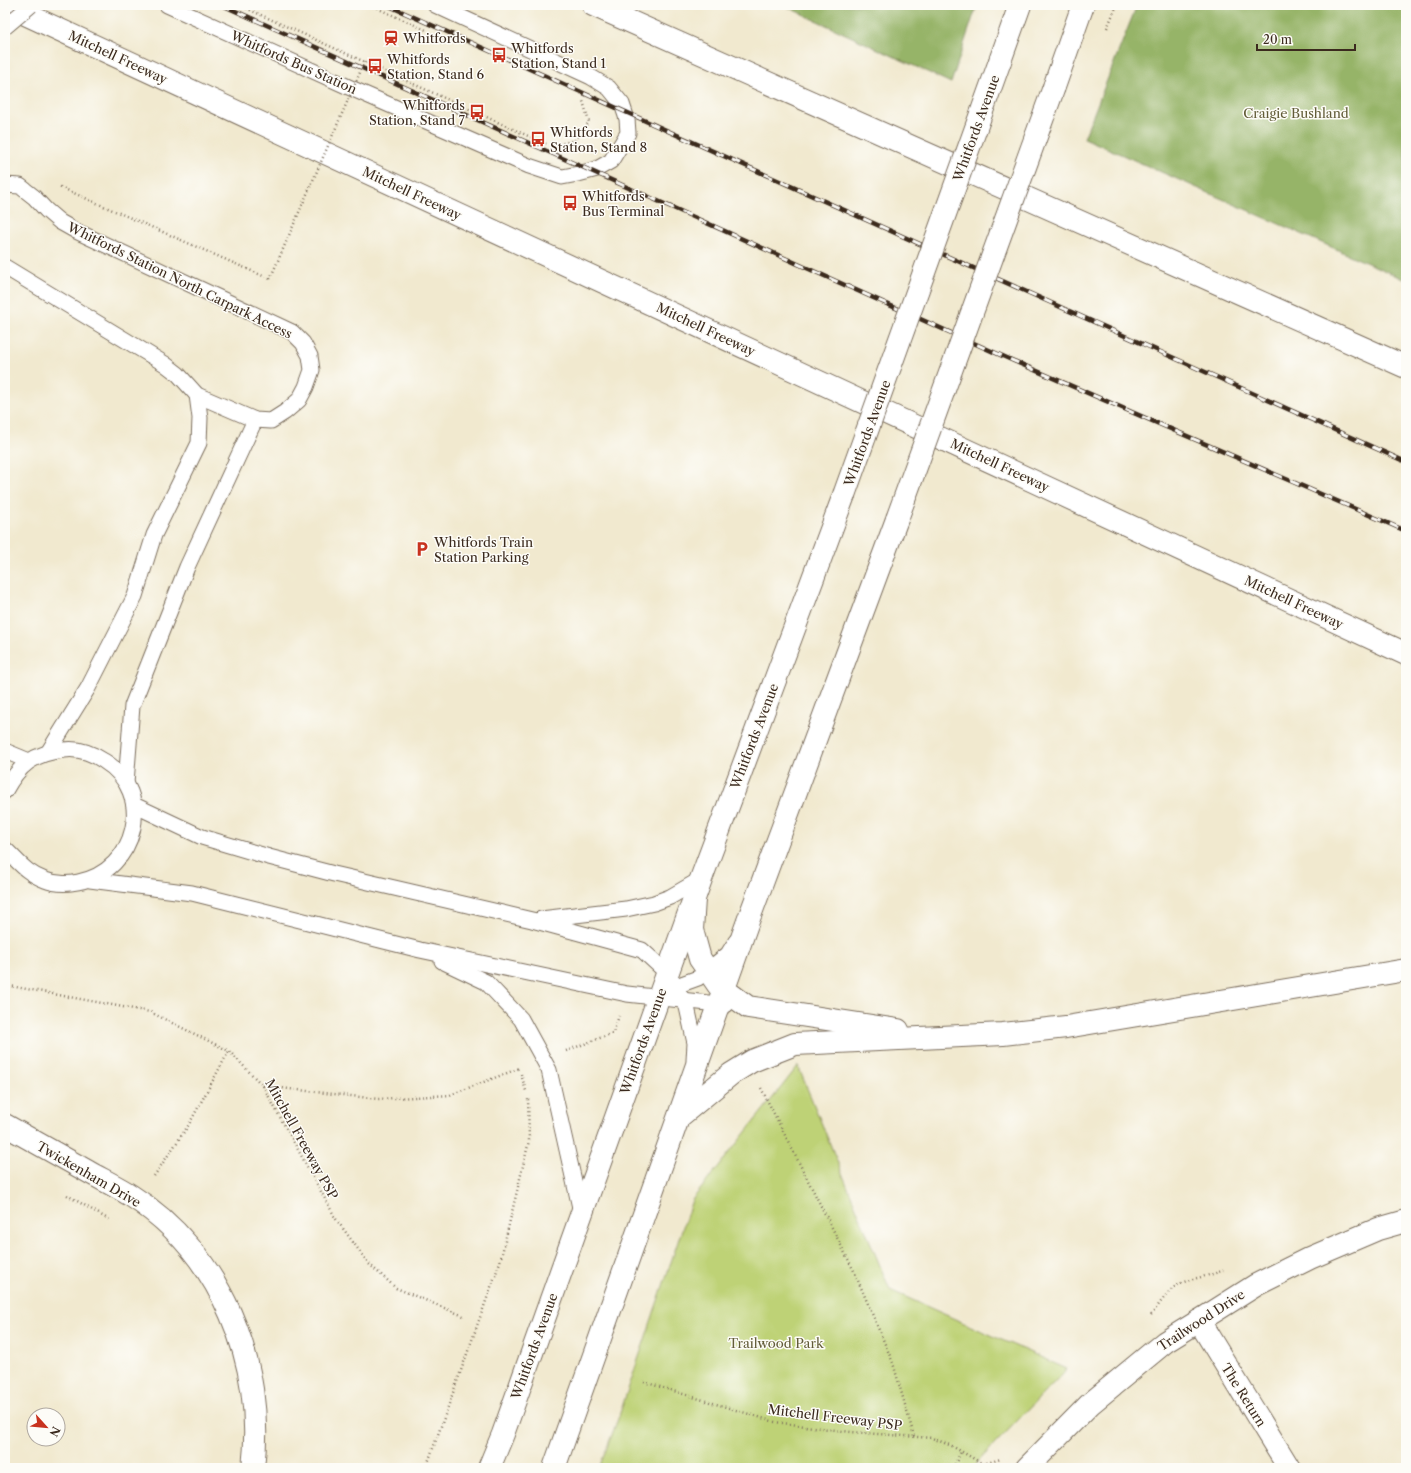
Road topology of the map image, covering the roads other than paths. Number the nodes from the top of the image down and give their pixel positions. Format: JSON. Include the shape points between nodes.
{"nodes":[{"id":1,"x":6,"y":5,"type":"edge"},
{"id":2,"x":31,"y":5,"type":"edge"},
{"id":3,"x":167,"y":5,"type":"edge"},
{"id":4,"x":435,"y":5,"type":"edge"},
{"id":5,"x":594,"y":5,"type":"edge"},
{"id":6,"x":1020,"y":5,"type":"edge"},
{"id":7,"x":1083,"y":5,"type":"edge"},
{"id":8,"x":5,"y":27,"type":"edge"},
{"id":9,"x":5,"y":185,"type":"edge"},
{"id":10,"x":5,"y":267,"type":"edge"},
{"id":11,"x":1406,"y":367,"type":"edge"},
{"id":12,"x":197,"y":395,"type":"junction"},
{"id":13,"x":255,"y":420,"type":"junction"},
{"id":14,"x":1406,"y":654,"type":"edge"},
{"id":15,"x":49,"y":751,"type":"junction"},
{"id":16,"x":5,"y":752,"type":"edge"},
{"id":17,"x":29,"y":761,"type":"junction"},
{"id":18,"x":126,"y":783,"type":"junction"},
{"id":19,"x":5,"y":791,"type":"edge"},
{"id":20,"x":134,"y":806,"type":"junction"},
{"id":21,"x":7,"y":849,"type":"edge"},
{"id":22,"x":701,"y":878,"type":"junction"},
{"id":23,"x":90,"y":880,"type":"junction"},
{"id":24,"x":694,"y":899,"type":"junction"},
{"id":25,"x":532,"y":920,"type":"junction"},
{"id":26,"x":748,"y":922,"type":"junction"},
{"id":27,"x":420,"y":950,"type":"junction"},
{"id":28,"x":708,"y":970,"type":"junction"},
{"id":29,"x":1406,"y":970,"type":"edge"},
{"id":30,"x":665,"y":987,"type":"junction"},
{"id":31,"x":722,"y":997,"type":"junction"},
{"id":32,"x":683,"y":1000,"type":"junction"},
{"id":33,"x":945,"y":1037,"type":"junction"},
{"id":34,"x":692,"y":1080,"type":"junction"},
{"id":35,"x":680,"y":1116,"type":"junction"},
{"id":36,"x":5,"y":1125,"type":"edge"},
{"id":37,"x":582,"y":1213,"type":"junction"},
{"id":38,"x":1406,"y":1221,"type":"edge"},
{"id":39,"x":1199,"y":1321,"type":"junction"},
{"id":40,"x":253,"y":1468,"type":"edge"},
{"id":41,"x":489,"y":1468,"type":"edge"},
{"id":42,"x":554,"y":1468,"type":"edge"},
{"id":43,"x":1027,"y":1468,"type":"edge"},
{"id":44,"x":1289,"y":1468,"type":"edge"}],
"edges":[{"from":1,"to":14,"type":"main road","name":"Mitchell Freeway"},
{"from":2,"to":8,"type":"lane","bridge":true},
{"from":3,"to":4,"type":"lane","name":"Whitfords Bus Station","via":[[529,166],[562,177],[596,169],[611,161],[628,133],[622,104],[609,88],[591,77]]},
{"from":5,"to":11,"type":"main road"},
{"from":6,"to":22,"type":"main road","name":"Whitfords Avenue","bridge":true,"via":[[844,495]]},
{"from":7,"to":26,"type":"main road","bridge":true},
{"from":9,"to":13,"type":"lane","name":"Whitfords Station North Carpark Access","via":[[20,186],[60,222],[76,231],[292,332],[303,342],[310,356],[312,370],[306,387],[298,400],[285,412],[271,421]]},
{"from":10,"to":12,"type":"lane","name":"Whitfords Station North Carpark Access","via":[[165,364]]},
{"from":12,"to":13,"type":"lane","name":"Whitfords Station North Carpark Access"},
{"from":12,"to":15,"type":"lane","via":[[201,428],[199,443],[154,535],[134,596],[88,688]]},
{"from":13,"to":18,"type":"lane","via":[[187,567],[132,706]]},
{"from":15,"to":17,"type":"lane"},
{"from":15,"to":18,"type":"lane","via":[[71,749],[93,754],[112,766]]},
{"from":16,"to":17,"type":"lane"},
{"from":17,"to":19,"type":"lane","via":[[13,775]]},
{"from":18,"to":20,"type":"lane"},
{"from":20,"to":23,"type":"lane","via":[[130,841],[121,858],[107,871]]},
{"from":20,"to":25,"type":"lane","via":[[202,837],[269,857]]},
{"from":21,"to":23,"type":"lane","via":[[27,871],[47,881],[69,884]]},
{"from":22,"to":24,"type":"main road","name":"Whitfords Avenue"},
{"from":22,"to":25,"type":"lane","via":[[670,897],[654,903],[626,909]]},
{"from":23,"to":27,"type":"lane","via":[[192,893]]},
{"from":24,"to":28,"type":"main road","via":[[692,930],[700,960]]},
{"from":24,"to":30,"type":"main road","name":"Whitfords Avenue"},
{"from":25,"to":30,"type":"lane","via":[[642,950]]},
{"from":26,"to":28,"type":"lane","via":[[728,954]]},
{"from":26,"to":31,"type":"main road"},
{"from":27,"to":30,"type":"lane","via":[[627,994]]},
{"from":27,"to":37,"type":"lane","via":[[486,982],[521,1019],[549,1070]]},
{"from":28,"to":30,"type":"lane","via":[[698,978]]},
{"from":28,"to":31,"type":"main road"},
{"from":29,"to":33,"type":"main road","via":[[1066,1027]]},
{"from":30,"to":32,"type":"lane"},
{"from":30,"to":37,"type":"main road","name":"Whitfords Avenue"},
{"from":31,"to":32,"type":"lane"},
{"from":31,"to":33,"type":"main road","via":[[748,1007]]},
{"from":31,"to":34,"type":"main road"},
{"from":32,"to":34,"type":"lane","via":[[695,1043]]},
{"from":33,"to":35,"type":"main road","via":[[795,1044],[752,1061],[731,1074]]},
{"from":34,"to":35,"type":"main road"},
{"from":35,"to":42,"type":"main road"},
{"from":36,"to":40,"type":"main road","name":"Twickenham Drive","via":[[130,1195],[161,1218],[199,1260],[228,1309],[248,1362],[256,1419]]},
{"from":37,"to":41,"type":"main road","name":"Whitfords Avenue"},
{"from":38,"to":39,"type":"main road","name":"Trailwood Drive","via":[[1378,1229],[1310,1258],[1256,1285]]},
{"from":39,"to":43,"type":"main road","name":"Trailwood Drive","via":[[1165,1342],[1090,1404]]},
{"from":39,"to":44,"type":"main road","name":"The Return"}]}
